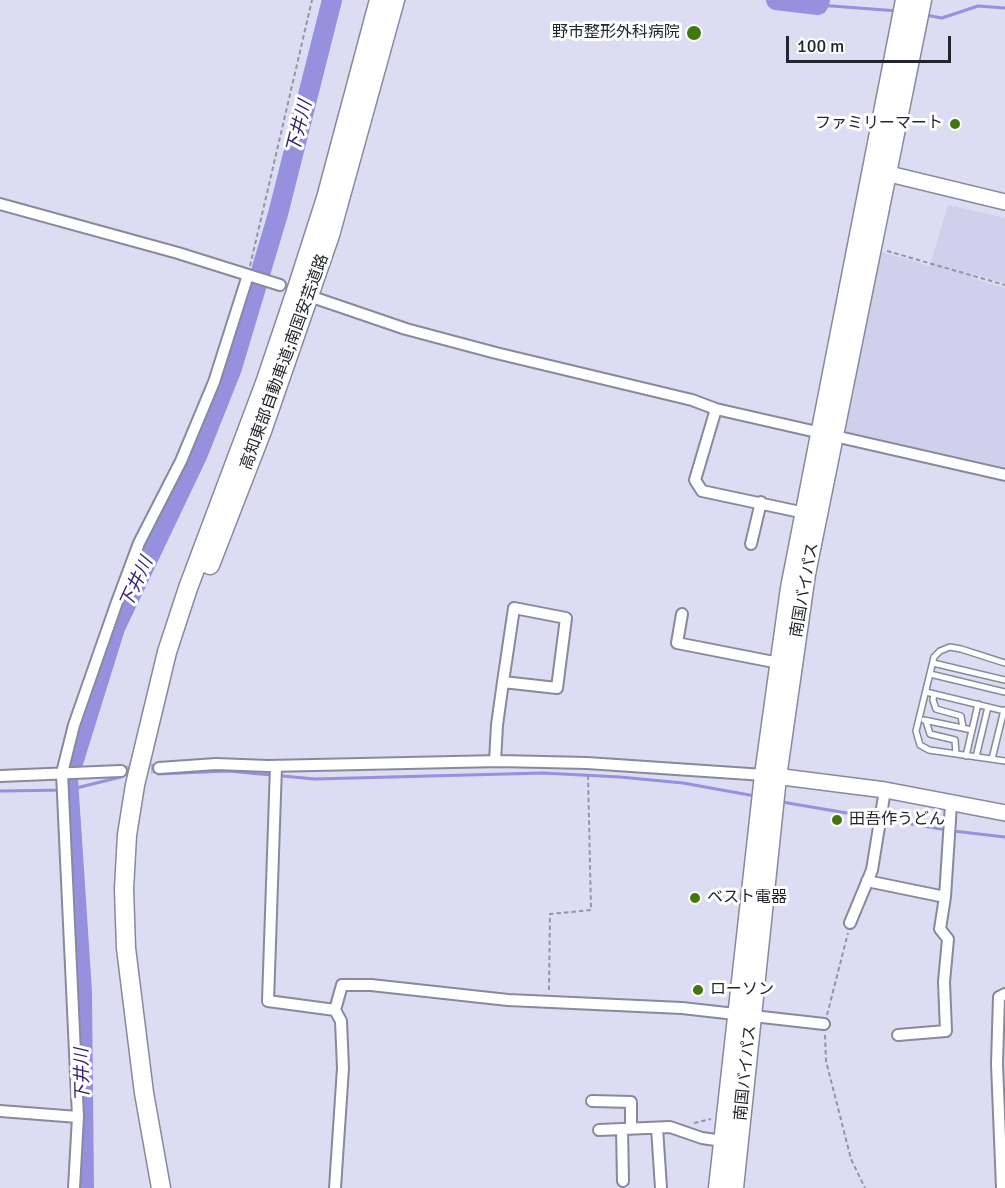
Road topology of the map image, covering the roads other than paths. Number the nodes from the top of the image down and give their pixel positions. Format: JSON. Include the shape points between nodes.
{"nodes":[{"id":1,"x":379,"y":0,"type":"edge"},
{"id":2,"x":395,"y":0,"type":"edge"},
{"id":3,"x":905,"y":0,"type":"edge"},
{"id":4,"x":922,"y":0,"type":"edge"},
{"id":5,"x":881,"y":172,"type":"junction"},
{"id":6,"x":1005,"y":202,"type":"edge"},
{"id":7,"x":0,"y":204,"type":"edge"},
{"id":8,"x":248,"y":275,"type":"junction"},
{"id":9,"x":280,"y":285,"type":"dead end"},
{"id":10,"x":318,"y":299,"type":"dead end"},
{"id":11,"x":716,"y":409,"type":"junction"},
{"id":12,"x":827,"y":435,"type":"junction"},
{"id":13,"x":1005,"y":475,"type":"edge"},
{"id":14,"x":761,"y":502,"type":"junction"},
{"id":15,"x":805,"y":513,"type":"junction"},
{"id":16,"x":751,"y":544,"type":"dead end"},
{"id":17,"x":682,"y":614,"type":"dead end"},
{"id":18,"x":779,"y":663,"type":"junction"},
{"id":19,"x":933,"y":663,"type":"junction"},
{"id":20,"x":1005,"y":663,"type":"edge"},
{"id":21,"x":930,"y":674,"type":"junction"},
{"id":22,"x":1005,"y":680,"type":"edge"},
{"id":23,"x":503,"y":682,"type":"junction"},
{"id":24,"x":926,"y":692,"type":"junction"},
{"id":25,"x":1005,"y":693,"type":"edge"},
{"id":26,"x":934,"y":694,"type":"junction"},
{"id":27,"x":978,"y":704,"type":"junction"},
{"id":28,"x":988,"y":707,"type":"junction"},
{"id":29,"x":1005,"y":710,"type":"edge"},
{"id":30,"x":151,"y":717,"type":"junction"},
{"id":31,"x":919,"y":719,"type":"junction"},
{"id":32,"x":926,"y":721,"type":"junction"},
{"id":33,"x":963,"y":728,"type":"junction"},
{"id":34,"x":972,"y":730,"type":"junction"},
{"id":35,"x":956,"y":754,"type":"junction"},
{"id":36,"x":966,"y":756,"type":"junction"},
{"id":37,"x":976,"y":757,"type":"junction"},
{"id":38,"x":992,"y":759,"type":"junction"},
{"id":39,"x":495,"y":761,"type":"junction"},
{"id":40,"x":1005,"y":761,"type":"edge"},
{"id":41,"x":276,"y":766,"type":"junction"},
{"id":42,"x":159,"y":768,"type":"tunnel mouth"},
{"id":43,"x":122,"y":771,"type":"tunnel mouth"},
{"id":44,"x":62,"y":773,"type":"junction"},
{"id":45,"x":0,"y":776,"type":"edge"},
{"id":46,"x":770,"y":776,"type":"junction"},
{"id":47,"x":885,"y":790,"type":"junction"},
{"id":48,"x":951,"y":804,"type":"junction"},
{"id":49,"x":1005,"y":813,"type":"edge"},
{"id":50,"x":867,"y":881,"type":"junction"},
{"id":51,"x":945,"y":897,"type":"junction"},
{"id":52,"x":850,"y":922,"type":"road end"},
{"id":53,"x":1005,"y":994,"type":"edge"},
{"id":54,"x":335,"y":1010,"type":"junction"},
{"id":55,"x":745,"y":1015,"type":"junction"},
{"id":56,"x":824,"y":1024,"type":"road end"},
{"id":57,"x":898,"y":1035,"type":"dead end"},
{"id":58,"x":592,"y":1101,"type":"dead end"},
{"id":59,"x":0,"y":1111,"type":"edge"},
{"id":60,"x":78,"y":1117,"type":"junction"},
{"id":61,"x":657,"y":1128,"type":"junction"},
{"id":62,"x":626,"y":1129,"type":"junction"},
{"id":63,"x":599,"y":1130,"type":"dead end"},
{"id":64,"x":723,"y":1141,"type":"junction"},
{"id":65,"x":623,"y":1180,"type":"dead end"},
{"id":66,"x":161,"y":1184,"type":"edge"},
{"id":67,"x":74,"y":1188,"type":"edge"},
{"id":68,"x":335,"y":1188,"type":"edge"},
{"id":69,"x":661,"y":1188,"type":"edge"},
{"id":70,"x":718,"y":1188,"type":"edge"},
{"id":71,"x":734,"y":1188,"type":"edge"},
{"id":72,"x":1002,"y":1188,"type":"edge"}],
"edges":[{"from":1,"to":30,"type":"highway","name":"高知東部自動車道;南国安芸道路","via":[[326,198],[265,383],[188,588]]},
{"from":2,"to":30,"type":"highway","name":"高知東部自動車道;南国安芸道路","via":[[354,155],[298,330]]},
{"from":3,"to":5,"type":"highway","name":"南国バイパス"},
{"from":4,"to":5,"type":"highway","name":"南国バイパス"},
{"from":5,"to":6,"type":"street"},
{"from":5,"to":12,"type":"highway","name":"南国バイパス"},
{"from":5,"to":12,"type":"highway","name":"南国バイパス","via":[[873,247]]},
{"from":7,"to":8,"type":"street"},
{"from":8,"to":9,"type":"street"},
{"from":8,"to":44,"type":"street","via":[[214,382],[132,563],[74,725]]},
{"from":10,"to":11,"type":"street","via":[[406,329]]},
{"from":11,"to":12,"type":"street"},
{"from":11,"to":14,"type":"street","via":[[695,480],[702,491]]},
{"from":12,"to":13,"type":"street"},
{"from":12,"to":15,"type":"highway","name":"南国バイパス"},
{"from":12,"to":46,"type":"highway","name":"南国バイパス"},
{"from":14,"to":15,"type":"street"},
{"from":14,"to":16,"type":"street"},
{"from":15,"to":18,"type":"highway","name":"南国バイパス"},
{"from":17,"to":18,"type":"street","via":[[677,643]]},
{"from":18,"to":46,"type":"highway","name":"南国バイパス"},
{"from":19,"to":20,"type":"lane","via":[[940,651],[950,647]]},
{"from":19,"to":21,"type":"lane"},
{"from":19,"to":22,"type":"lane"},
{"from":21,"to":24,"type":"lane"},
{"from":21,"to":25,"type":"lane"},
{"from":23,"to":23,"type":"street","via":[[514,608],[566,618],[557,688]]},
{"from":23,"to":39,"type":"street"},
{"from":24,"to":26,"type":"lane"},
{"from":24,"to":31,"type":"lane"},
{"from":26,"to":27,"type":"lane"},
{"from":26,"to":33,"type":"lane","via":[[936,709],[961,716]]},
{"from":27,"to":28,"type":"lane"},
{"from":27,"to":34,"type":"lane"},
{"from":28,"to":29,"type":"lane"},
{"from":28,"to":37,"type":"lane"},
{"from":29,"to":38,"type":"lane"},
{"from":30,"to":66,"type":"highway","name":"高知東部自動車道;南国安芸道路","via":[[129,825],[124,889],[132,1010]]},
{"from":31,"to":32,"type":"lane"},
{"from":31,"to":35,"type":"lane","via":[[916,730],[920,745]]},
{"from":32,"to":33,"type":"lane"},
{"from":32,"to":35,"type":"lane","via":[[930,734],[955,740]]},
{"from":33,"to":34,"type":"lane"},
{"from":34,"to":36,"type":"lane"},
{"from":35,"to":36,"type":"lane"},
{"from":36,"to":37,"type":"lane"},
{"from":37,"to":38,"type":"lane"},
{"from":38,"to":40,"type":"lane"},
{"from":39,"to":41,"type":"street"},
{"from":39,"to":46,"type":"street","via":[[587,763]]},
{"from":41,"to":42,"type":"street","via":[[216,764]]},
{"from":41,"to":54,"type":"street","via":[[268,1001]]},
{"from":43,"to":44,"type":"street"},
{"from":44,"to":45,"type":"street"},
{"from":44,"to":60,"type":"street"},
{"from":46,"to":47,"type":"street"},
{"from":46,"to":55,"type":"highway","name":"南国バイパス"},
{"from":47,"to":48,"type":"street"},
{"from":47,"to":50,"type":"street","via":[[876,851]]},
{"from":48,"to":49,"type":"street"},
{"from":48,"to":51,"type":"street"},
{"from":50,"to":51,"type":"street"},
{"from":50,"to":52,"type":"street"},
{"from":51,"to":57,"type":"street","via":[[940,929],[948,939],[944,982],[946,1031]]},
{"from":53,"to":72,"type":"street","via":[[999,998],[997,1065]]},
{"from":54,"to":55,"type":"street","via":[[342,985],[371,985],[508,1000],[682,1008]]},
{"from":54,"to":68,"type":"street","via":[[341,1021],[343,1068]]},
{"from":55,"to":56,"type":"street"},
{"from":55,"to":64,"type":"highway","name":"南国バイパス"},
{"from":55,"to":71,"type":"highway","name":"南国バイパス"},
{"from":58,"to":62,"type":"street","via":[[631,1102]]},
{"from":59,"to":60,"type":"street"},
{"from":60,"to":67,"type":"street"},
{"from":61,"to":62,"type":"street"},
{"from":61,"to":64,"type":"street","via":[[670,1127]]},
{"from":61,"to":69,"type":"street"},
{"from":62,"to":63,"type":"street"},
{"from":62,"to":65,"type":"street"},
{"from":64,"to":70,"type":"highway","name":"南国バイパス"}]}
